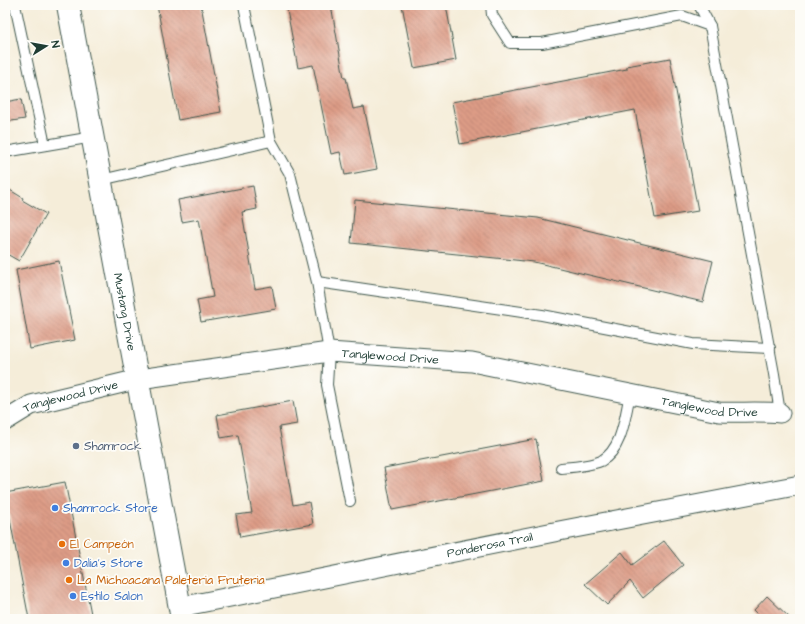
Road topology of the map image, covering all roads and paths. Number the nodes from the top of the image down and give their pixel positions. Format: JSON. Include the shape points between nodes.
{"nodes":[{"id":1,"x":15,"y":5,"type":"edge"},
{"id":2,"x":68,"y":5,"type":"edge"},
{"id":3,"x":244,"y":5,"type":"edge"},
{"id":4,"x":491,"y":5,"type":"edge"},
{"id":5,"x":699,"y":5,"type":"edge"},
{"id":6,"x":710,"y":26,"type":"junction"},
{"id":7,"x":93,"y":137,"type":"junction"},
{"id":8,"x":271,"y":141,"type":"junction"},
{"id":9,"x":45,"y":145,"type":"junction"},
{"id":10,"x":5,"y":152,"type":"edge"},
{"id":11,"x":101,"y":180,"type":"junction"},
{"id":12,"x":317,"y":282,"type":"junction"},
{"id":13,"x":770,"y":348,"type":"junction"},
{"id":14,"x":329,"y":352,"type":"junction"},
{"id":15,"x":139,"y":379,"type":"junction"},
{"id":16,"x":630,"y":394,"type":"junction"},
{"id":17,"x":8,"y":413,"type":"edge"},
{"id":18,"x":780,"y":413,"type":"joint"},
{"id":19,"x":561,"y":468,"type":"dead end"},
{"id":20,"x":800,"y":485,"type":"edge"},
{"id":21,"x":350,"y":501,"type":"dead end"},
{"id":22,"x":181,"y":613,"type":"edge"}],
"edges":[{"from":1,"to":9,"type":"lane"},
{"from":2,"to":7,"type":"main road","name":"Mustang Drive"},
{"from":3,"to":8,"type":"lane"},
{"from":4,"to":6,"type":"lane","via":[[492,15],[510,43],[542,43],[682,16]]},
{"from":5,"to":6,"type":"lane"},
{"from":6,"to":13,"type":"lane"},
{"from":7,"to":9,"type":"lane"},
{"from":7,"to":11,"type":"main road","name":"Mustang Drive"},
{"from":8,"to":11,"type":"lane"},
{"from":8,"to":12,"type":"lane","via":[[290,174]]},
{"from":9,"to":10,"type":"lane"},
{"from":11,"to":15,"type":"main road","name":"Mustang Drive"},
{"from":12,"to":13,"type":"lane","via":[[542,315],[693,344]]},
{"from":12,"to":14,"type":"lane"},
{"from":13,"to":18,"type":"lane"},
{"from":14,"to":15,"type":"street","name":"Tanglewood Drive"},
{"from":14,"to":16,"type":"street","name":"Tanglewood Drive","via":[[472,362]]},
{"from":14,"to":21,"type":"lane","via":[[327,385]]},
{"from":15,"to":17,"type":"street","name":"Tanglewood Drive"},
{"from":15,"to":22,"type":"main road","name":"Mustang Drive"},
{"from":16,"to":18,"type":"street","name":"Tanglewood Drive","via":[[719,412]]},
{"from":16,"to":19,"type":"lane","via":[[619,437],[610,453],[601,460]]},
{"from":20,"to":22,"type":"street","name":"Ponderosa Trail","via":[[559,530]]}]}
